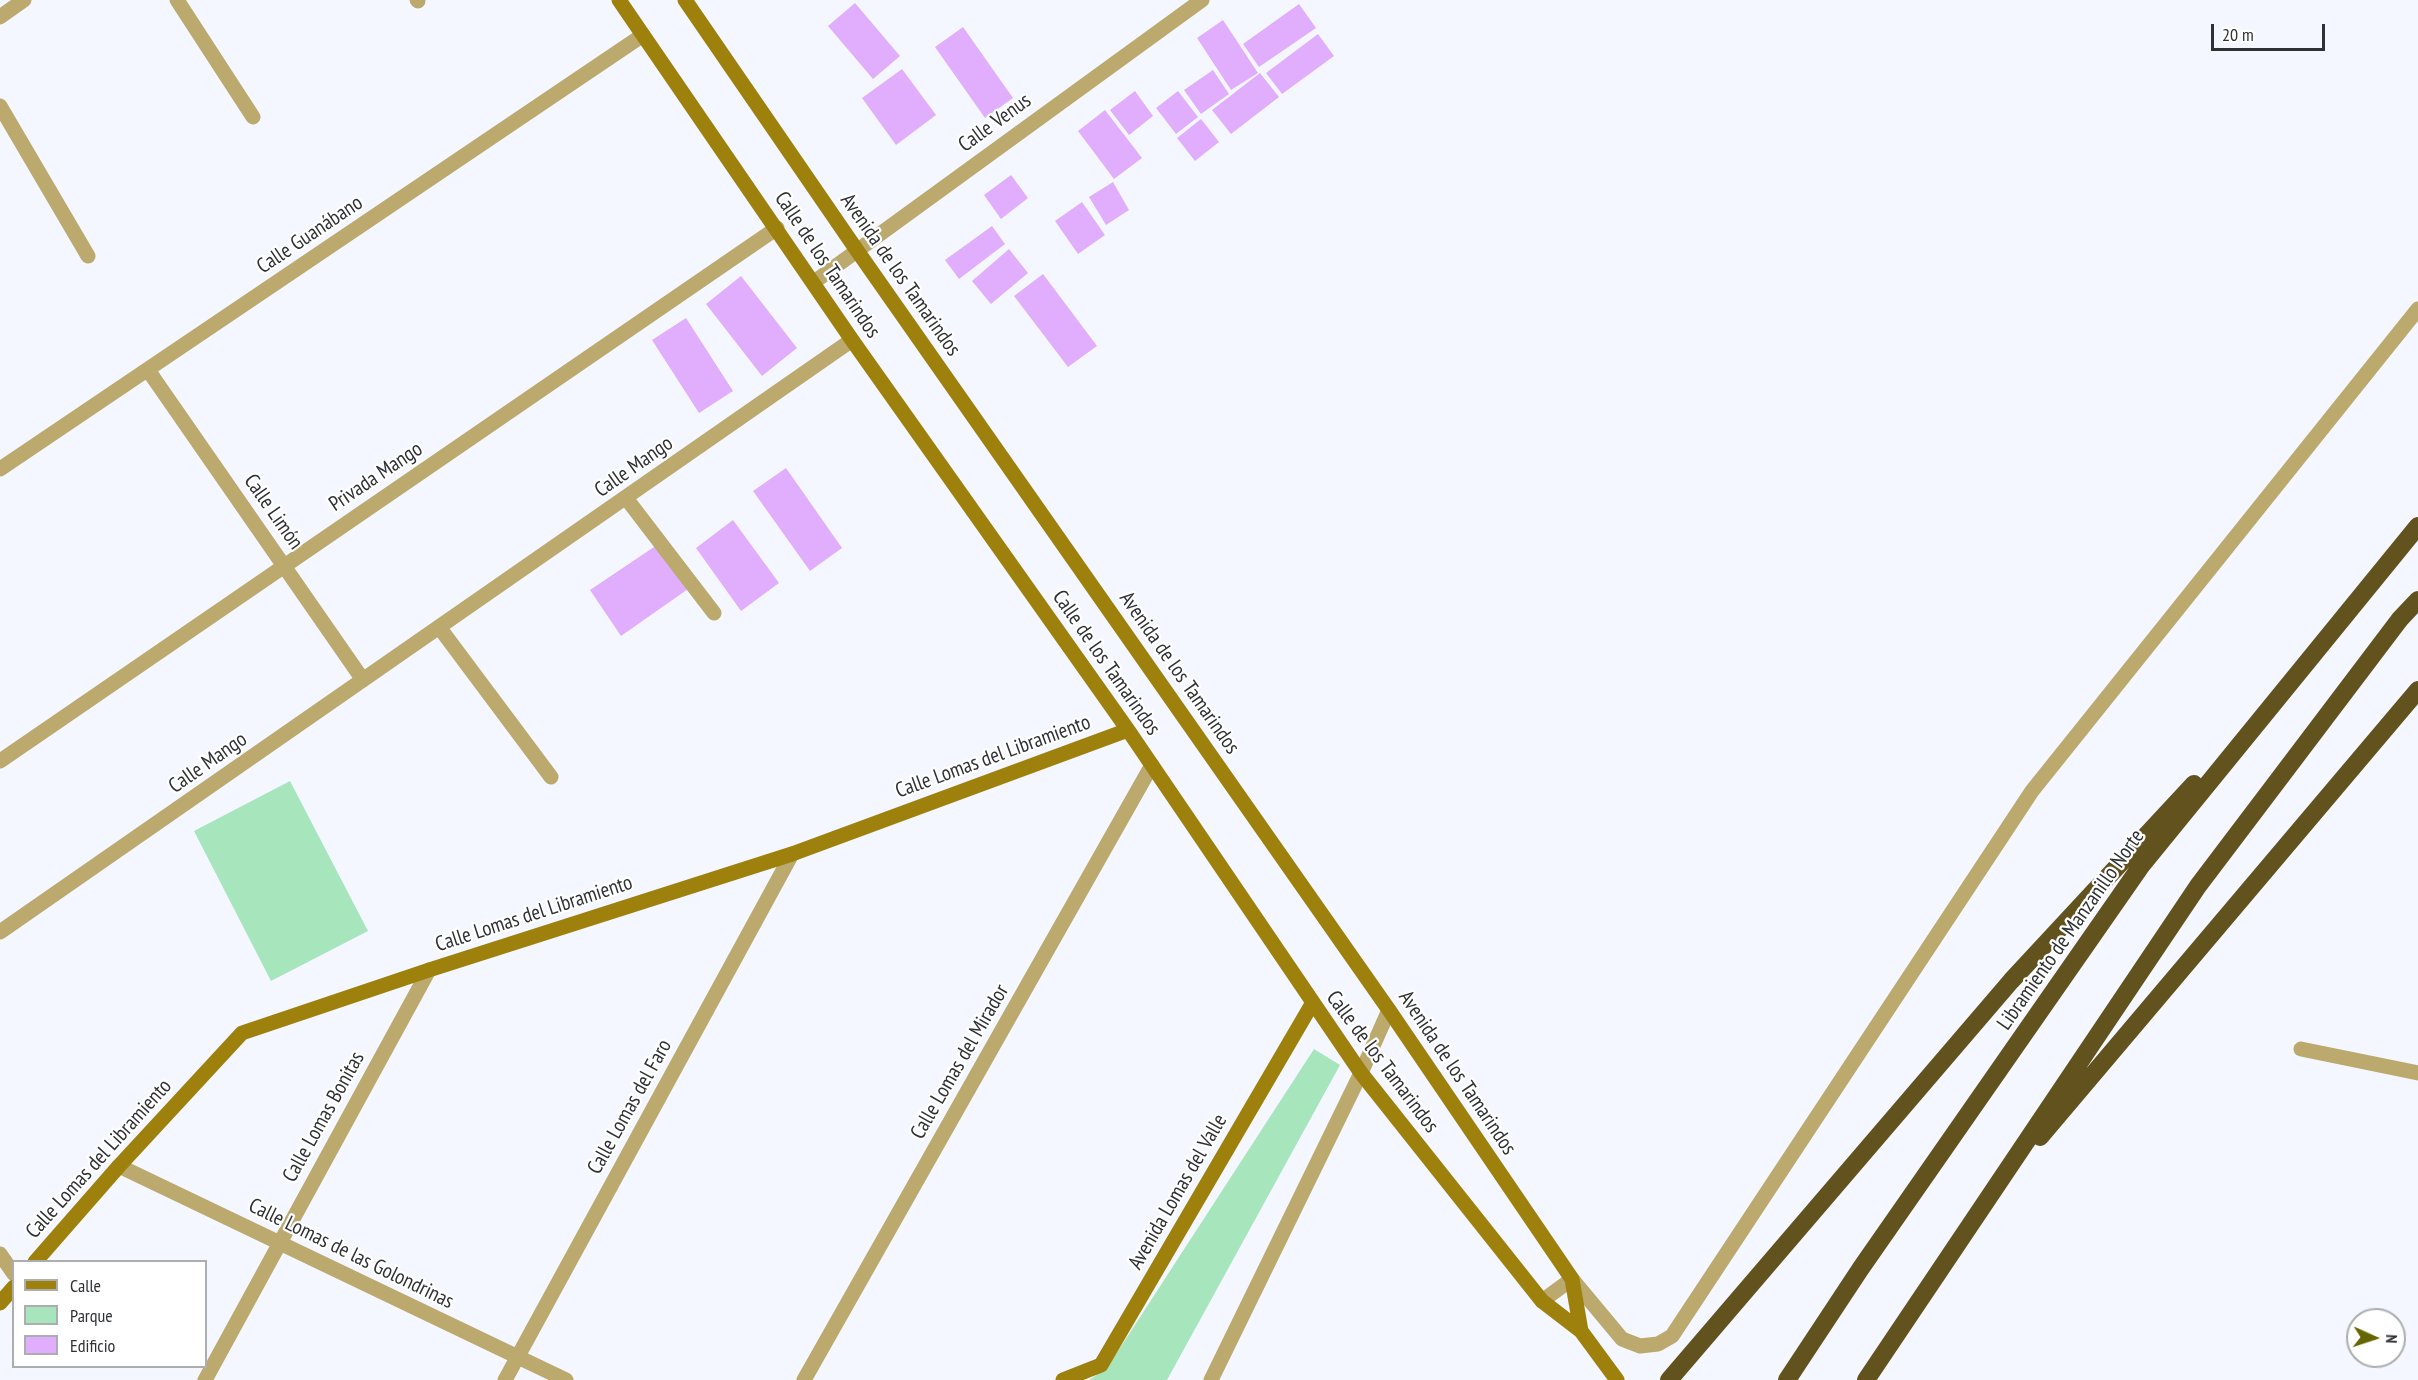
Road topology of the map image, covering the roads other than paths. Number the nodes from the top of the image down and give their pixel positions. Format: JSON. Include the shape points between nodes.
{"nodes":[{"id":1,"x":24,"y":0,"type":"edge"},
{"id":2,"x":177,"y":0,"type":"edge"},
{"id":3,"x":619,"y":0,"type":"edge"},
{"id":4,"x":685,"y":0,"type":"edge"},
{"id":5,"x":1202,"y":0,"type":"edge"},
{"id":6,"x":0,"y":17,"type":"edge"},
{"id":7,"x":643,"y":34,"type":"junction"},
{"id":8,"x":0,"y":106,"type":"edge"},
{"id":9,"x":253,"y":117,"type":"dead end"},
{"id":10,"x":777,"y":228,"type":"junction"},
{"id":11,"x":856,"y":249,"type":"junction"},
{"id":12,"x":88,"y":256,"type":"dead end"},
{"id":13,"x":814,"y":282,"type":"junction"},
{"id":14,"x":2418,"y":309,"type":"edge"},
{"id":15,"x":852,"y":340,"type":"junction"},
{"id":16,"x":148,"y":370,"type":"junction"},
{"id":17,"x":0,"y":469,"type":"edge"},
{"id":18,"x":626,"y":498,"type":"junction"},
{"id":19,"x":2418,"y":526,"type":"edge"},
{"id":20,"x":285,"y":565,"type":"junction"},
{"id":21,"x":2418,"y":600,"type":"edge"},
{"id":22,"x":714,"y":613,"type":"dead end"},
{"id":23,"x":439,"y":627,"type":"junction"},
{"id":24,"x":2315,"y":652,"type":"junction"},
{"id":25,"x":363,"y":680,"type":"junction"},
{"id":26,"x":2418,"y":690,"type":"edge"},
{"id":27,"x":1128,"y":730,"type":"junction"},
{"id":28,"x":0,"y":761,"type":"edge"},
{"id":29,"x":1152,"y":765,"type":"junction"},
{"id":30,"x":551,"y":777,"type":"dead end"},
{"id":31,"x":792,"y":854,"type":"junction"},
{"id":32,"x":0,"y":932,"type":"edge"},
{"id":33,"x":429,"y":970,"type":"junction"},
{"id":34,"x":1312,"y":1004,"type":"junction"},
{"id":35,"x":1389,"y":1010,"type":"junction"},
{"id":36,"x":2301,"y":1049,"type":"dead end"},
{"id":37,"x":1361,"y":1073,"type":"junction"},
{"id":38,"x":2418,"y":1073,"type":"edge"},
{"id":39,"x":119,"y":1166,"type":"junction"},
{"id":40,"x":1979,"y":1210,"type":"junction"},
{"id":41,"x":279,"y":1243,"type":"junction"},
{"id":42,"x":0,"y":1254,"type":"edge"},
{"id":43,"x":37,"y":1260,"type":"edge"},
{"id":44,"x":12,"y":1272,"type":"edge"},
{"id":45,"x":1572,"y":1279,"type":"junction"},
{"id":46,"x":12,"y":1289,"type":"edge"},
{"id":47,"x":1542,"y":1301,"type":"junction"},
{"id":48,"x":0,"y":1303,"type":"edge"},
{"id":49,"x":1581,"y":1331,"type":"junction"},
{"id":50,"x":518,"y":1357,"type":"junction"},
{"id":51,"x":205,"y":1380,"type":"edge"},
{"id":52,"x":505,"y":1380,"type":"edge"},
{"id":53,"x":566,"y":1380,"type":"edge"},
{"id":54,"x":804,"y":1380,"type":"edge"},
{"id":55,"x":1063,"y":1380,"type":"edge"},
{"id":56,"x":1211,"y":1380,"type":"edge"},
{"id":57,"x":1617,"y":1380,"type":"edge"},
{"id":58,"x":1669,"y":1380,"type":"edge"},
{"id":59,"x":1787,"y":1380,"type":"edge"},
{"id":60,"x":1866,"y":1380,"type":"edge"}],
"edges":[{"from":1,"to":6,"type":"street"},
{"from":2,"to":9,"type":"street"},
{"from":3,"to":7,"type":"street","name":"Calle de los Tamarindos"},
{"from":4,"to":11,"type":"street","name":"Avenida de los Tamarindos"},
{"from":5,"to":11,"type":"street","name":"Calle Venus"},
{"from":7,"to":10,"type":"street","name":"Calle de los Tamarindos"},
{"from":7,"to":16,"type":"street","name":"Calle Guanábano"},
{"from":8,"to":12,"type":"street"},
{"from":10,"to":13,"type":"street","name":"Calle de los Tamarindos"},
{"from":10,"to":20,"type":"street","name":"Privada Mango"},
{"from":11,"to":13,"type":"street","name":"Calle Venus"},
{"from":11,"to":35,"type":"street","name":"Avenida de los Tamarindos"},
{"from":13,"to":15,"type":"street","name":"Calle de los Tamarindos"},
{"from":14,"to":45,"type":"street","via":[[2032,791],[1672,1336],[1659,1344],[1640,1346],[1622,1339]]},
{"from":15,"to":18,"type":"street","name":"Calle Mango"},
{"from":15,"to":27,"type":"street","name":"Calle de los Tamarindos"},
{"from":16,"to":17,"type":"street","name":"Calle Guanábano"},
{"from":16,"to":20,"type":"street","name":"Calle Limón"},
{"from":18,"to":22,"type":"street"},
{"from":18,"to":23,"type":"street","name":"Calle Mango"},
{"from":19,"to":24,"type":"highway","name":"Libramiento de Manzanillo Norte"},
{"from":20,"to":25,"type":"street","name":"Calle Limón"},
{"from":20,"to":28,"type":"street","name":"Privada Mango"},
{"from":21,"to":40,"type":"highway","via":[[2198,886]]},
{"from":23,"to":25,"type":"street","name":"Calle Mango"},
{"from":23,"to":30,"type":"street"},
{"from":24,"to":58,"type":"highway","via":[[2011,981]]},
{"from":24,"to":59,"type":"highway","name":"Libramiento de Manzanillo Norte","via":[[2141,866]]},
{"from":25,"to":32,"type":"street","name":"Calle Mango"},
{"from":26,"to":40,"type":"highway"},
{"from":27,"to":29,"type":"street","name":"Calle de los Tamarindos"},
{"from":27,"to":31,"type":"street","name":"Calle Lomas del Libramiento"},
{"from":29,"to":34,"type":"street","name":"Calle de los Tamarindos"},
{"from":29,"to":54,"type":"street","name":"Calle Lomas del Mirador"},
{"from":31,"to":33,"type":"street","name":"Calle Lomas del Libramiento"},
{"from":31,"to":50,"type":"street","name":"Calle Lomas del Faro"},
{"from":33,"to":39,"type":"street","name":"Calle Lomas del Libramiento","via":[[242,1033]]},
{"from":33,"to":41,"type":"street","name":"Calle Lomas Bonitas"},
{"from":34,"to":37,"type":"street","name":"Calle de los Tamarindos"},
{"from":34,"to":55,"type":"street","name":"Avenida Lomas del Valle","via":[[1101,1365]]},
{"from":35,"to":37,"type":"street"},
{"from":35,"to":45,"type":"street","name":"Avenida de los Tamarindos"},
{"from":36,"to":38,"type":"street"},
{"from":37,"to":47,"type":"street","name":"Calle de los Tamarindos"},
{"from":37,"to":56,"type":"street"},
{"from":39,"to":41,"type":"street","name":"Calle Lomas de las Golondrinas"},
{"from":39,"to":43,"type":"street","name":"Calle Lomas del Libramiento"},
{"from":40,"to":60,"type":"highway"},
{"from":41,"to":50,"type":"street","name":"Calle Lomas de las Golondrinas"},
{"from":41,"to":51,"type":"street","name":"Calle Lomas Bonitas"},
{"from":42,"to":44,"type":"street"},
{"from":45,"to":47,"type":"street"},
{"from":45,"to":49,"type":"street","name":"Avenida de los Tamarindos"},
{"from":46,"to":48,"type":"street"},
{"from":47,"to":49,"type":"street","name":"Calle de los Tamarindos"},
{"from":49,"to":57,"type":"street","name":"Avenida de los Tamarindos"},
{"from":50,"to":52,"type":"street","name":"Calle Lomas del Faro"},
{"from":50,"to":53,"type":"street","name":"Calle Lomas de las Golondrinas"}]}
